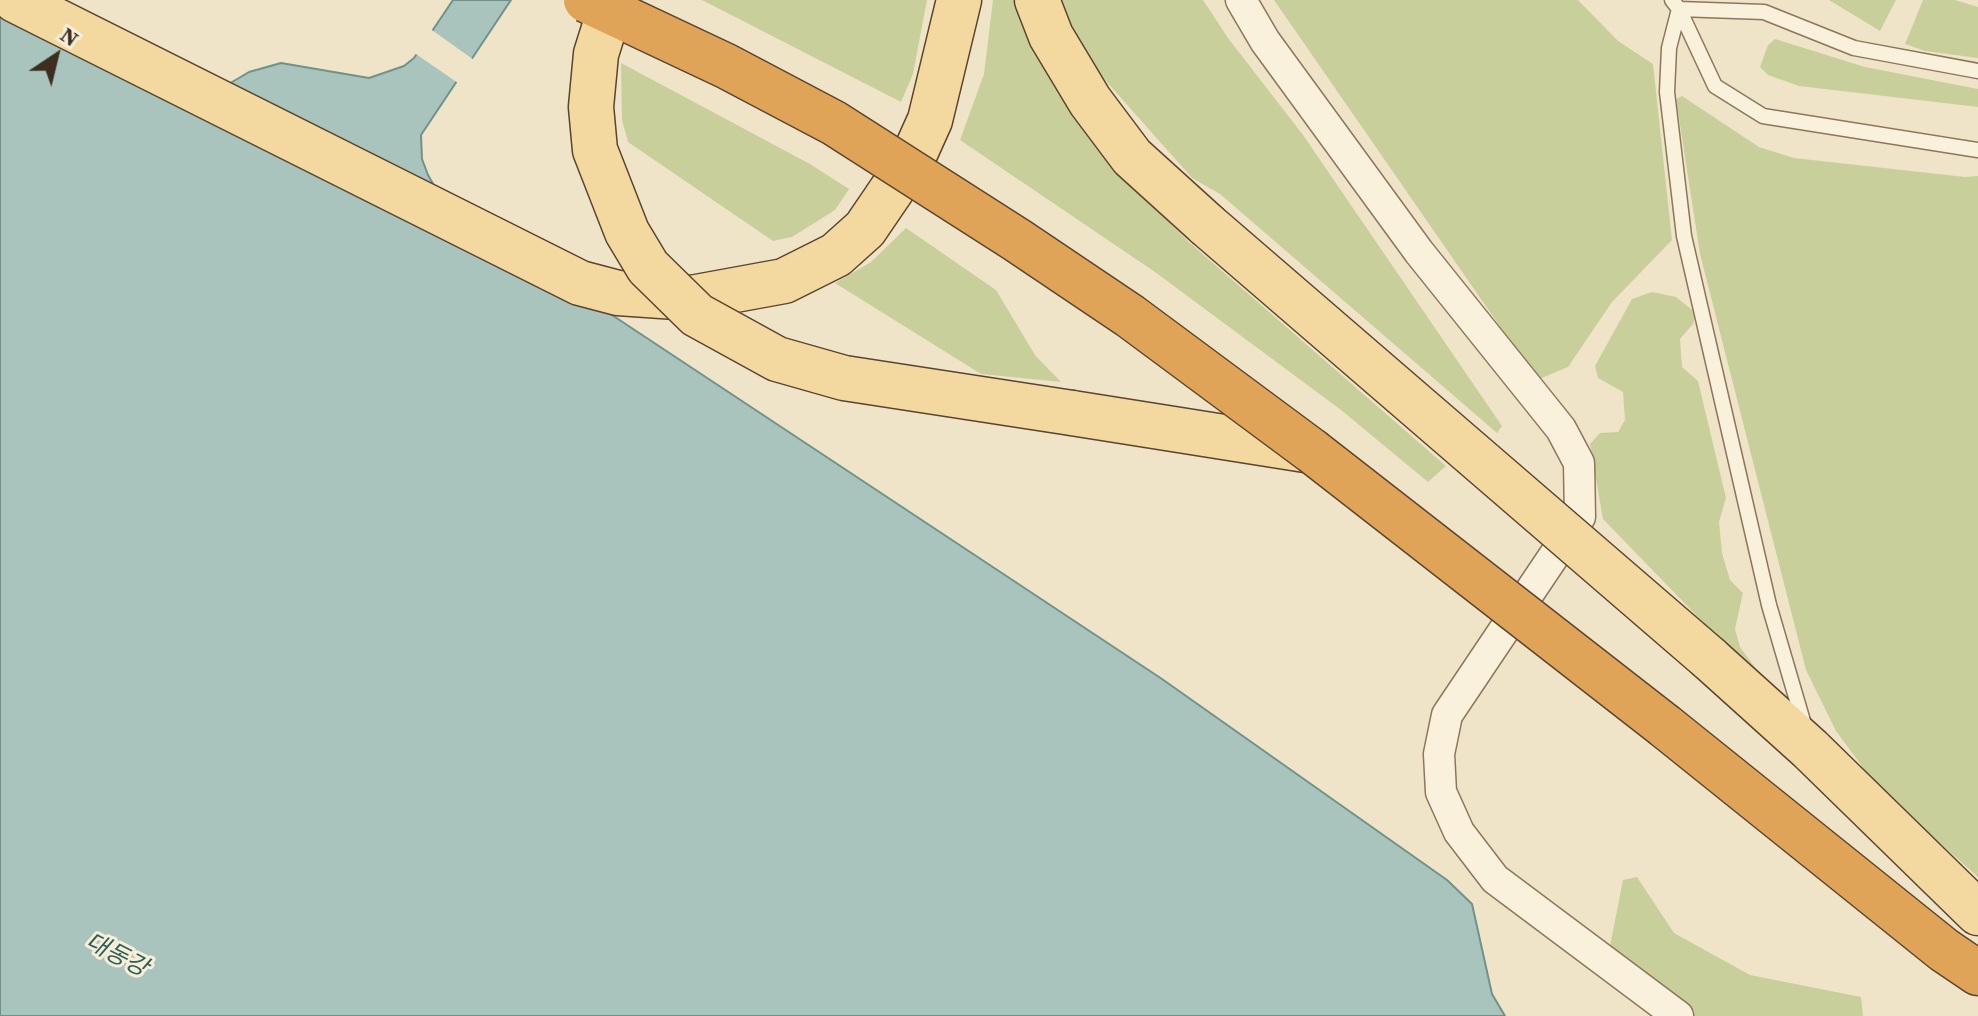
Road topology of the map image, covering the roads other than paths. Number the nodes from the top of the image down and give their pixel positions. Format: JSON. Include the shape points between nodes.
{"nodes":[{"id":1,"x":15,"y":0,"type":"edge"},
{"id":2,"x":586,"y":0,"type":"edge"},
{"id":3,"x":613,"y":0,"type":"edge"},
{"id":4,"x":959,"y":0,"type":"edge"},
{"id":5,"x":1037,"y":0,"type":"edge"},
{"id":6,"x":1241,"y":0,"type":"edge"},
{"id":7,"x":1675,"y":4,"type":"edge"},
{"id":8,"x":1978,"y":71,"type":"edge"},
{"id":9,"x":1978,"y":150,"type":"edge"},
{"id":10,"x":1312,"y":451,"type":"junction"},
{"id":11,"x":1810,"y":749,"type":"junction"},
{"id":12,"x":1978,"y":913,"type":"edge"},
{"id":13,"x":1978,"y":973,"type":"edge"},
{"id":14,"x":1678,"y":1016,"type":"edge"}],
"edges":[{"from":1,"to":4,"type":"main road","bridge":true,"via":[[580,283],[618,293],[691,298],[784,281],[836,255],[865,229],[912,160],[930,120]]},
{"from":2,"to":10,"type":"highway","bridge":true,"via":[[834,123],[1130,316]]},
{"from":3,"to":10,"type":"main road","bridge":true,"via":[[596,54],[591,107],[595,150],[627,232],[648,267],[697,315],[777,359],[844,378]]},
{"from":5,"to":11,"type":"main road","bridge":true,"via":[[1051,36],[1123,146]]},
{"from":6,"to":14,"type":"street","via":[[1265,41],[1419,252],[1561,429],[1579,463],[1580,517],[1447,715],[1439,754],[1441,792],[1459,832],[1495,879]]},
{"from":7,"to":8,"type":"lane","via":[[1764,12],[1854,48]]},
{"from":7,"to":9,"type":"lane","via":[[1715,86],[1763,116]]},
{"from":7,"to":11,"type":"lane","via":[[1667,92],[1684,236],[1769,605]]},
{"from":10,"to":13,"type":"highway","bridge":true},
{"from":11,"to":12,"type":"main road"}]}
